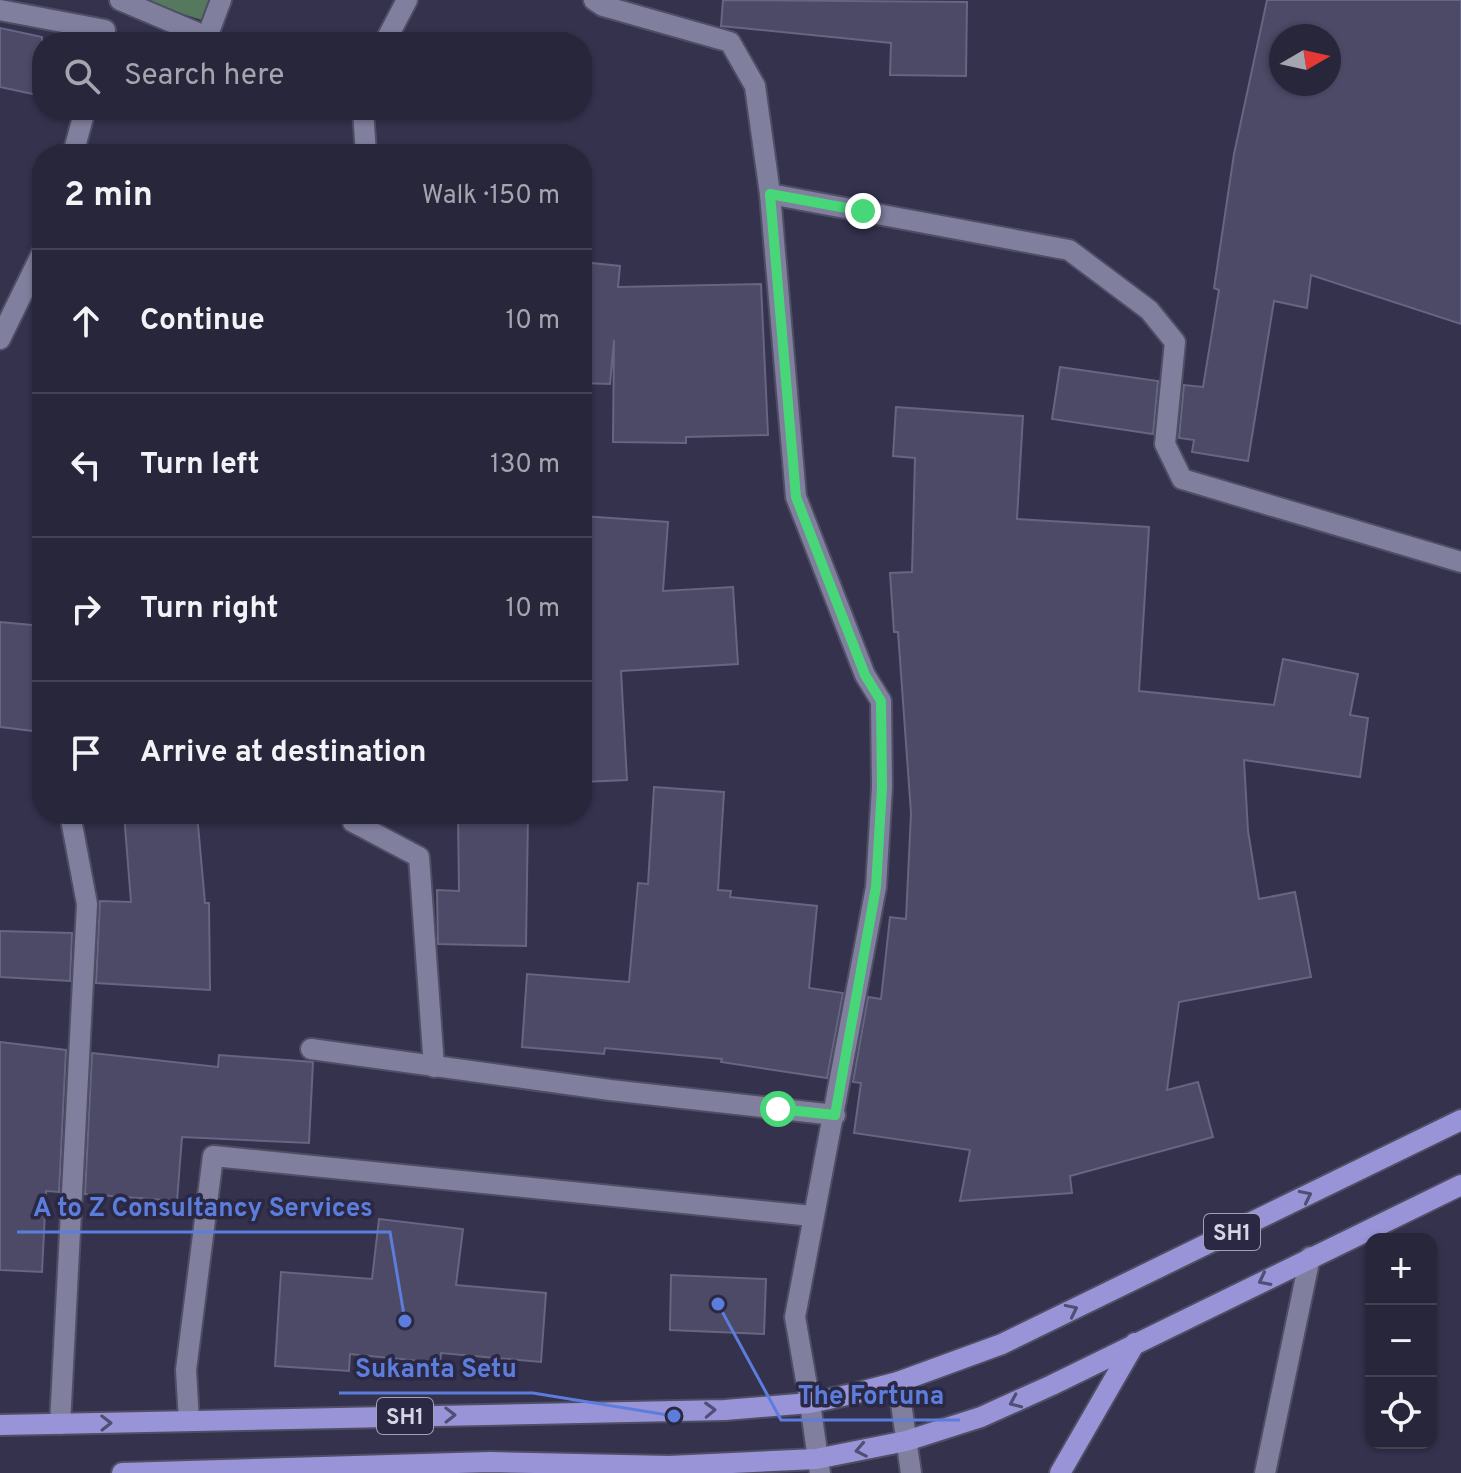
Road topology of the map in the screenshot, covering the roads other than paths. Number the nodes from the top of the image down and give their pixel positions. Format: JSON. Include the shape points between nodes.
{"nodes":[{"id":1,"x":119,"y":0,"type":"edge"},
{"id":2,"x":221,"y":0,"type":"edge"},
{"id":3,"x":407,"y":0,"type":"edge"},
{"id":4,"x":594,"y":0,"type":"edge"},
{"id":5,"x":0,"y":10,"type":"edge"},
{"id":6,"x":88,"y":32,"type":"edge"},
{"id":7,"x":106,"y":32,"type":"edge"},
{"id":8,"x":195,"y":32,"type":"edge"},
{"id":9,"x":209,"y":32,"type":"edge"},
{"id":10,"x":390,"y":32,"type":"edge"},
{"id":11,"x":82,"y":120,"type":"edge"},
{"id":12,"x":364,"y":120,"type":"edge"},
{"id":13,"x":76,"y":144,"type":"edge"},
{"id":14,"x":365,"y":144,"type":"edge"},
{"id":15,"x":770,"y":194,"type":"junction"},
{"id":16,"x":32,"y":273,"type":"edge"},
{"id":17,"x":2,"y":333,"type":"edge"},
{"id":18,"x":1461,"y":562,"type":"edge"},
{"id":19,"x":72,"y":824,"type":"edge"},
{"id":20,"x":357,"y":824,"type":"edge"},
{"id":21,"x":311,"y":1049,"type":"dead end"},
{"id":22,"x":434,"y":1067,"type":"junction"},
{"id":23,"x":835,"y":1115,"type":"junction"},
{"id":24,"x":1461,"y":1120,"type":"edge"},
{"id":25,"x":1461,"y":1185,"type":"edge"},
{"id":26,"x":812,"y":1216,"type":"junction"},
{"id":27,"x":1310,"y":1257,"type":"junction"},
{"id":28,"x":1135,"y":1343,"type":"junction"},
{"id":29,"x":898,"y":1382,"type":"junction"},
{"id":30,"x":810,"y":1403,"type":"junction"},
{"id":31,"x":189,"y":1421,"type":"junction"},
{"id":32,"x":60,"y":1424,"type":"junction"},
{"id":33,"x":0,"y":1425,"type":"edge"},
{"id":34,"x":906,"y":1441,"type":"junction"},
{"id":35,"x":818,"y":1466,"type":"edge"},
{"id":36,"x":406,"y":1468,"type":"edge"},
{"id":37,"x":599,"y":1469,"type":"edge"},
{"id":38,"x":670,"y":1469,"type":"edge"},
{"id":39,"x":122,"y":1473,"type":"edge"},
{"id":40,"x":911,"y":1473,"type":"edge"},
{"id":41,"x":1060,"y":1473,"type":"edge"},
{"id":42,"x":1265,"y":1473,"type":"edge"}],
"edges":[{"from":1,"to":7,"type":"street"},
{"from":1,"to":8,"type":"street"},
{"from":2,"to":9,"type":"street"},
{"from":3,"to":10,"type":"street"},
{"from":4,"to":15,"type":"street","via":[[730,42],[755,86]]},
{"from":5,"to":6,"type":"street"},
{"from":11,"to":13,"type":"street"},
{"from":12,"to":14,"type":"street"},
{"from":15,"to":18,"type":"street","via":[[1069,250],[1149,310],[1175,342],[1165,444],[1182,479]]},
{"from":15,"to":23,"type":"street","via":[[796,497],[865,675],[881,701],[876,887]]},
{"from":16,"to":17,"type":"street"},
{"from":19,"to":32,"type":"street","via":[[87,904]]},
{"from":20,"to":22,"type":"street","via":[[419,857]]},
{"from":21,"to":22,"type":"street"},
{"from":22,"to":23,"type":"street"},
{"from":23,"to":26,"type":"street"},
{"from":29,"to":24,"type":"main road","number":"SH1","one_way":true,"via":[[1002,1344]]},
{"from":25,"to":27,"type":"main road","number":"SH1"},
{"from":26,"to":30,"type":"street","via":[[795,1317]]},
{"from":26,"to":31,"type":"street","via":[[213,1156],[186,1370]]},
{"from":27,"to":28,"type":"main road","number":"SH1","one_way":true},
{"from":27,"to":42,"type":"street"},
{"from":28,"to":34,"type":"main road","number":"SH1","one_way":true,"via":[[981,1417]]},
{"from":28,"to":41,"type":"main road"},
{"from":29,"to":30,"type":"main road","number":"SH1"},
{"from":29,"to":34,"type":"street"},
{"from":31,"to":30,"type":"main road","number":"SH1","one_way":true,"via":[[725,1410]]},
{"from":30,"to":35,"type":"street"},
{"from":32,"to":31,"type":"main road","number":"SH1","one_way":true},
{"from":32,"to":33,"type":"main road","number":"SH1"},
{"from":34,"to":35,"type":"main road","number":"SH1","one_way":true},
{"from":34,"to":40,"type":"street"},
{"from":35,"to":38,"type":"main road","number":"SH1"},
{"from":36,"to":37,"type":"main road","number":"SH1"},
{"from":36,"to":39,"type":"main road","number":"SH1"},
{"from":37,"to":38,"type":"main road","number":"SH1"}]}
